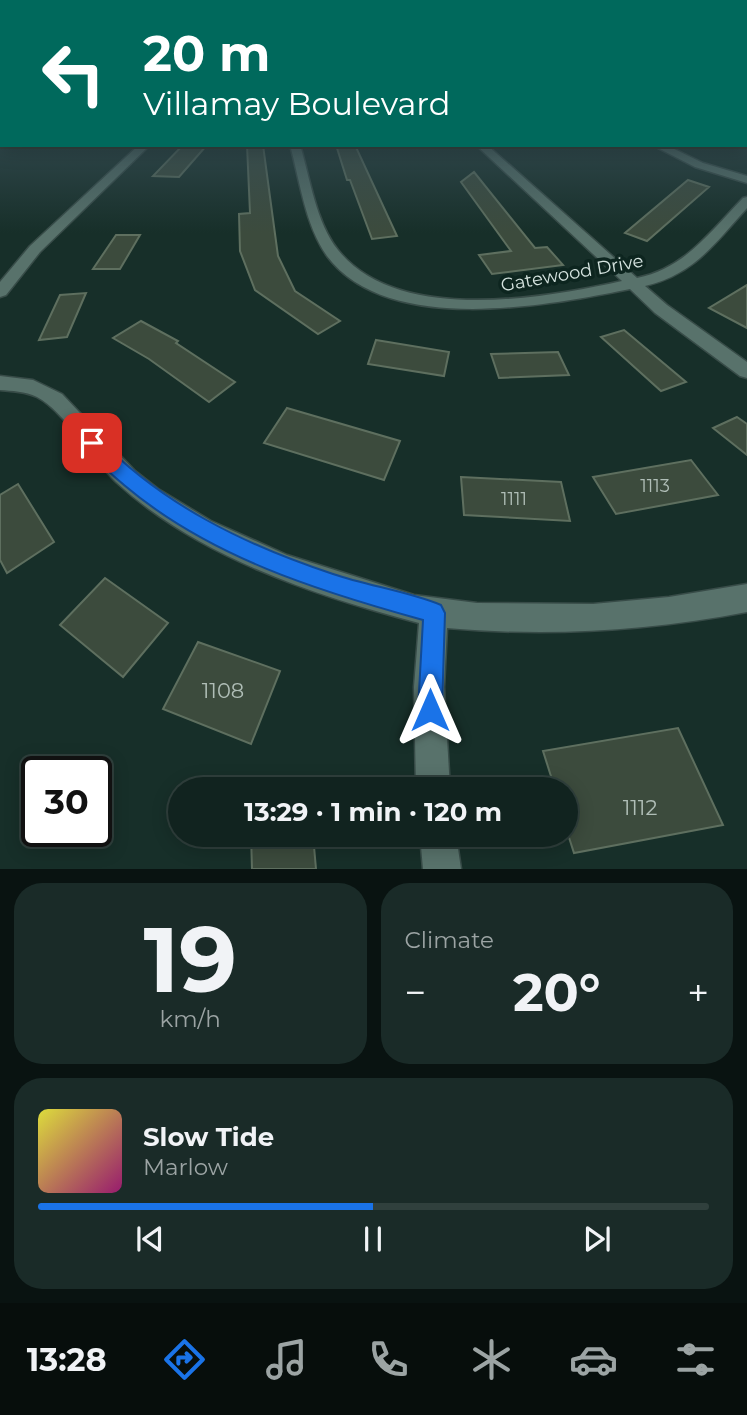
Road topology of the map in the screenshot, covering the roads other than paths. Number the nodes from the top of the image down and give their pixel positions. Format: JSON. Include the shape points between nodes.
{"nodes":[{"id":1,"x":138,"y":152,"type":"edge"},
{"id":2,"x":297,"y":152,"type":"edge"},
{"id":3,"x":488,"y":152,"type":"edge"},
{"id":4,"x":671,"y":152,"type":"edge"},
{"id":5,"x":747,"y":180,"type":"edge"},
{"id":6,"x":747,"y":201,"type":"edge"},
{"id":7,"x":632,"y":284,"type":"junction"},
{"id":8,"x":0,"y":292,"type":"edge"},
{"id":9,"x":747,"y":371,"type":"edge"},
{"id":10,"x":0,"y":383,"type":"edge"},
{"id":11,"x":747,"y":598,"type":"edge"},
{"id":12,"x":434,"y":613,"type":"junction"},
{"id":13,"x":433,"y":777,"type":"edge"},
{"id":14,"x":439,"y":847,"type":"edge"},
{"id":15,"x":442,"y":869,"type":"edge"}],
"edges":[{"from":1,"to":8,"type":"street","via":[[44,240]]},
{"from":2,"to":7,"type":"street","name":"Gatewood Drive","via":[[329,248],[343,264],[377,285],[424,300],[475,306],[523,303]]},
{"from":3,"to":7,"type":"street"},
{"from":4,"to":5,"type":"street"},
{"from":6,"to":7,"type":"street","name":"Gatewood Drive","via":[[687,263],[666,276]]},
{"from":7,"to":9,"type":"street"},
{"from":10,"to":12,"type":"street","via":[[19,383],[48,392],[62,402],[117,469],[149,495],[234,546],[334,585]]},
{"from":11,"to":12,"type":"street","via":[[619,618],[544,620]]},
{"from":12,"to":13,"type":"street","via":[[429,687]]},
{"from":14,"to":15,"type":"street"}]}
